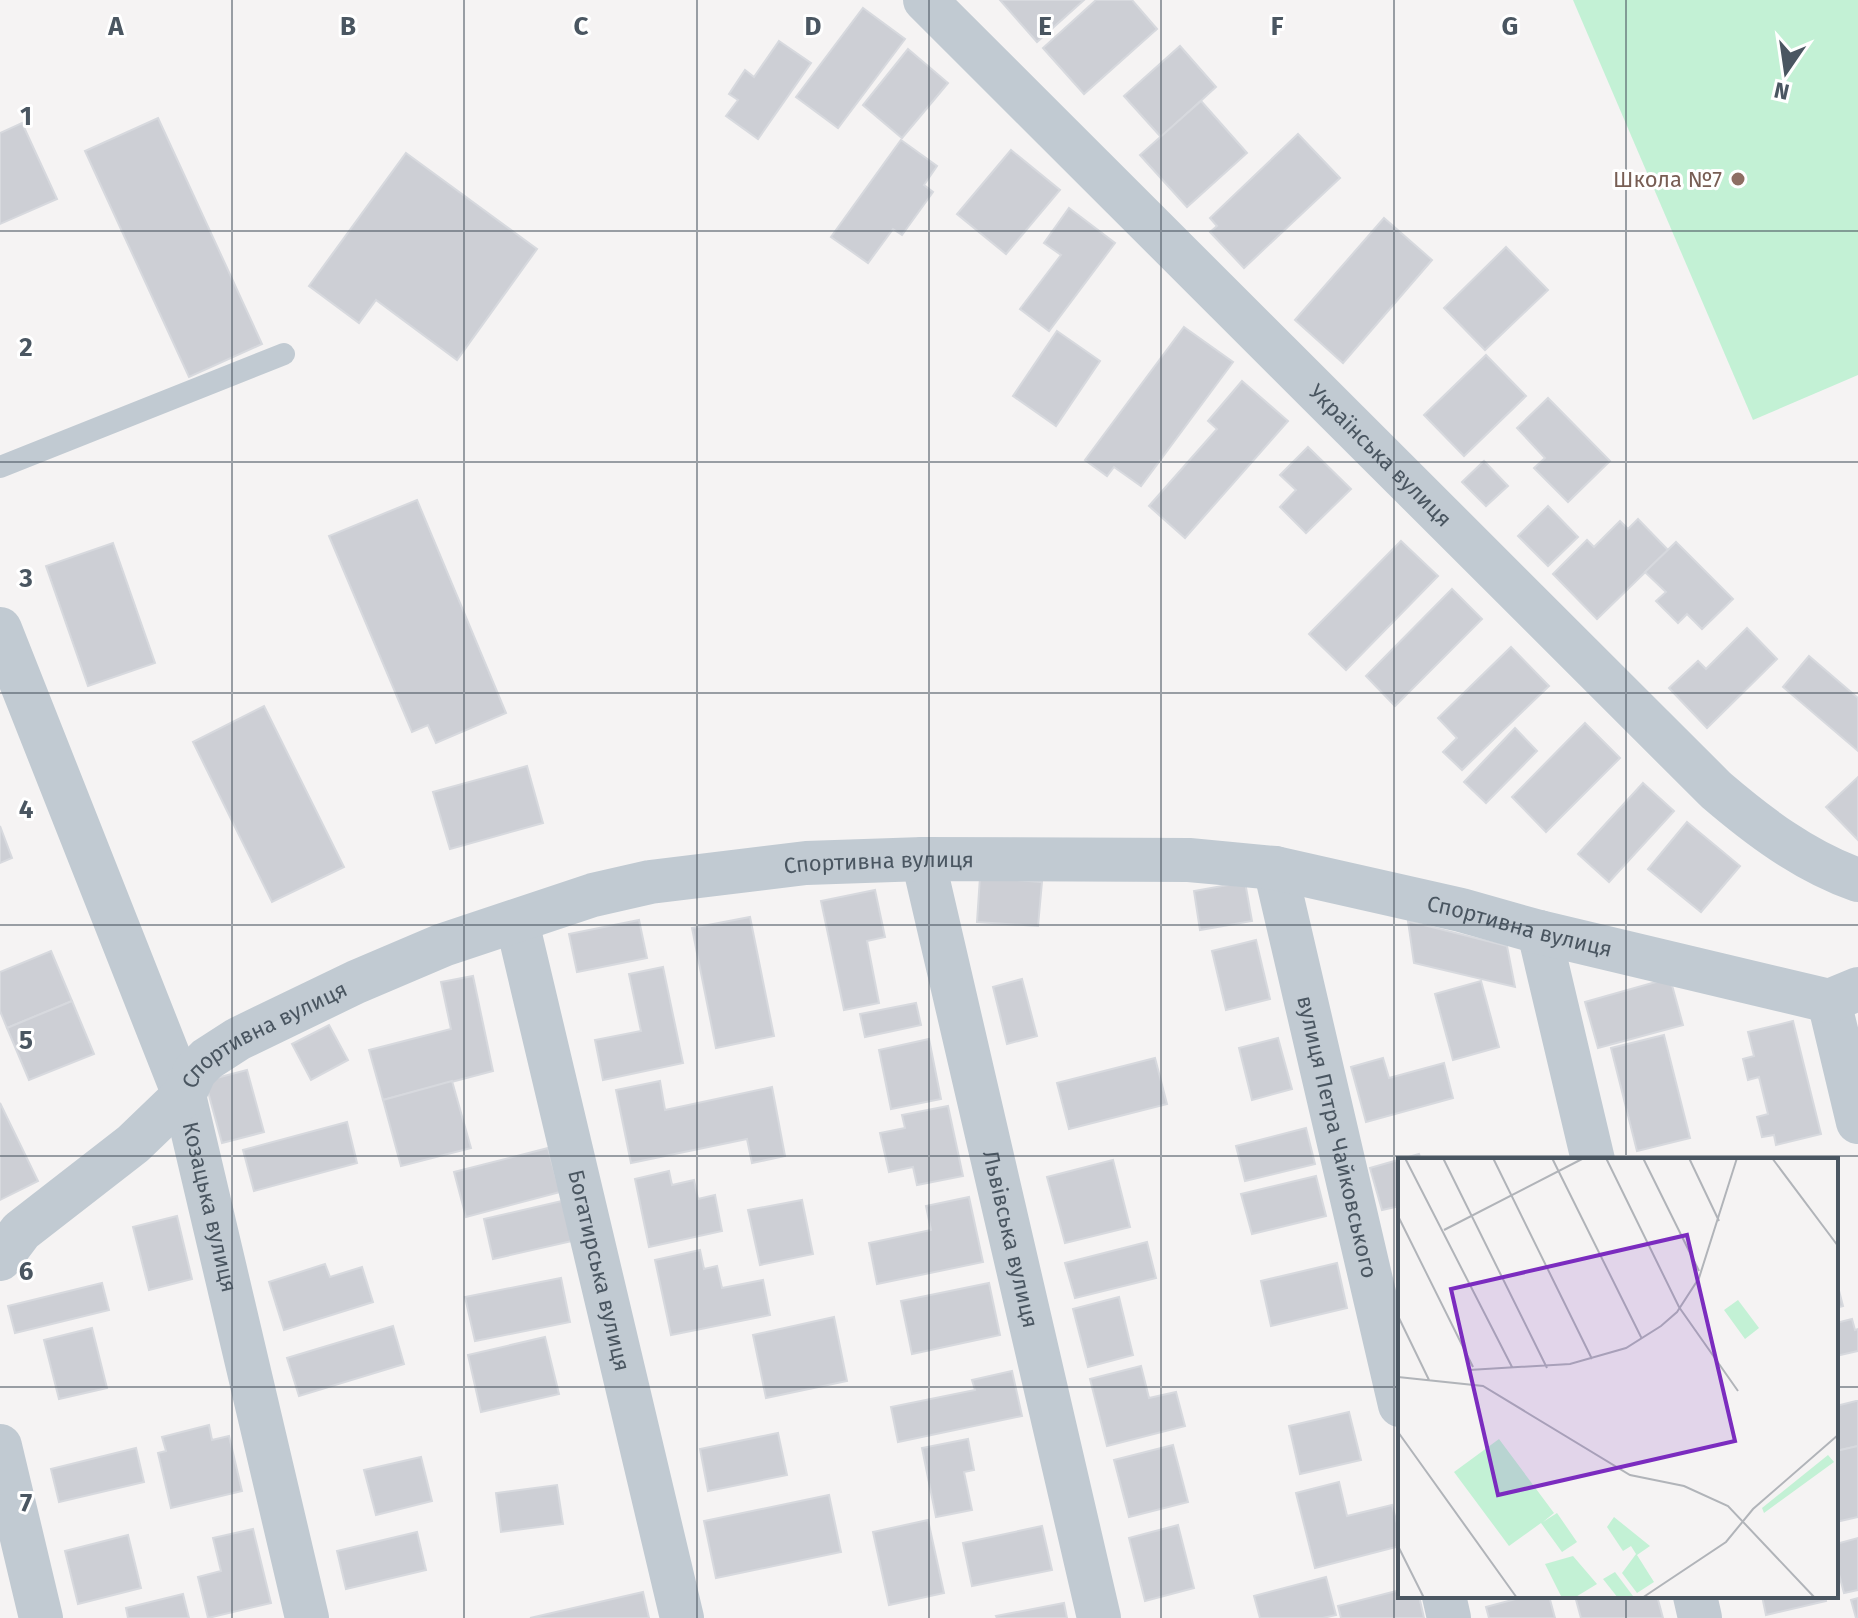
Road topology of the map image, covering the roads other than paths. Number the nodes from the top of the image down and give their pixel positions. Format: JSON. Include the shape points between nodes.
{"nodes":[{"id":1,"x":925,"y":0,"type":"edge"},
{"id":2,"x":284,"y":354,"type":"dead end"},
{"id":3,"x":0,"y":467,"type":"edge"},
{"id":4,"x":0,"y":629,"type":"edge"},
{"id":5,"x":923,"y":859,"type":"junction"},
{"id":6,"x":1275,"y":868,"type":"junction"},
{"id":7,"x":1858,"y":880,"type":"edge"},
{"id":8,"x":517,"y":922,"type":"junction"},
{"id":9,"x":1539,"y":932,"type":"junction"},
{"id":10,"x":1844,"y":995,"type":"edge"},
{"id":11,"x":184,"y":1095,"type":"junction"},
{"id":12,"x":1858,"y":1122,"type":"edge"},
{"id":13,"x":1593,"y":1158,"type":"edge"},
{"id":14,"x":0,"y":1259,"type":"edge"},
{"id":15,"x":1398,"y":1396,"type":"edge"},
{"id":16,"x":0,"y":1446,"type":"edge"},
{"id":17,"x":1444,"y":1598,"type":"edge"},
{"id":18,"x":1695,"y":1598,"type":"edge"},
{"id":19,"x":41,"y":1618,"type":"edge"},
{"id":20,"x":307,"y":1618,"type":"edge"},
{"id":21,"x":682,"y":1618,"type":"edge"},
{"id":22,"x":1099,"y":1618,"type":"edge"},
{"id":23,"x":1449,"y":1618,"type":"edge"},
{"id":24,"x":1700,"y":1618,"type":"edge"}],
"edges":[{"from":1,"to":7,"type":"street","name":"Українська вулиця","via":[[1716,790],[1786,844]]},
{"from":2,"to":3,"type":"lane"},
{"from":4,"to":11,"type":"street","name":"Козацька вулиця"},
{"from":5,"to":6,"type":"street","name":"Спортивна вулиця","via":[[1174,860]]},
{"from":5,"to":8,"type":"street","name":"Спортивна вулиця","via":[[806,863],[650,882]]},
{"from":5,"to":22,"type":"street","name":"Львівська вулиця"},
{"from":6,"to":9,"type":"street","name":"Спортивна вулиця"},
{"from":6,"to":15,"type":"street","name":"вулиця Петра Чайковського"},
{"from":8,"to":11,"type":"street","name":"Спортивна вулиця","via":[[443,945],[238,1039],[195,1071]]},
{"from":8,"to":21,"type":"street","name":"Богатирська вулиця"},
{"from":9,"to":10,"type":"street","name":"Спортивна вулиця"},
{"from":9,"to":13,"type":"street"},
{"from":10,"to":12,"type":"street"},
{"from":11,"to":14,"type":"street","name":"Спортивна вулиця","via":[[133,1144],[21,1231]]},
{"from":11,"to":20,"type":"street","name":"Козацька вулиця"},
{"from":16,"to":19,"type":"street"},
{"from":17,"to":23,"type":"street"},
{"from":18,"to":24,"type":"street"}]}
